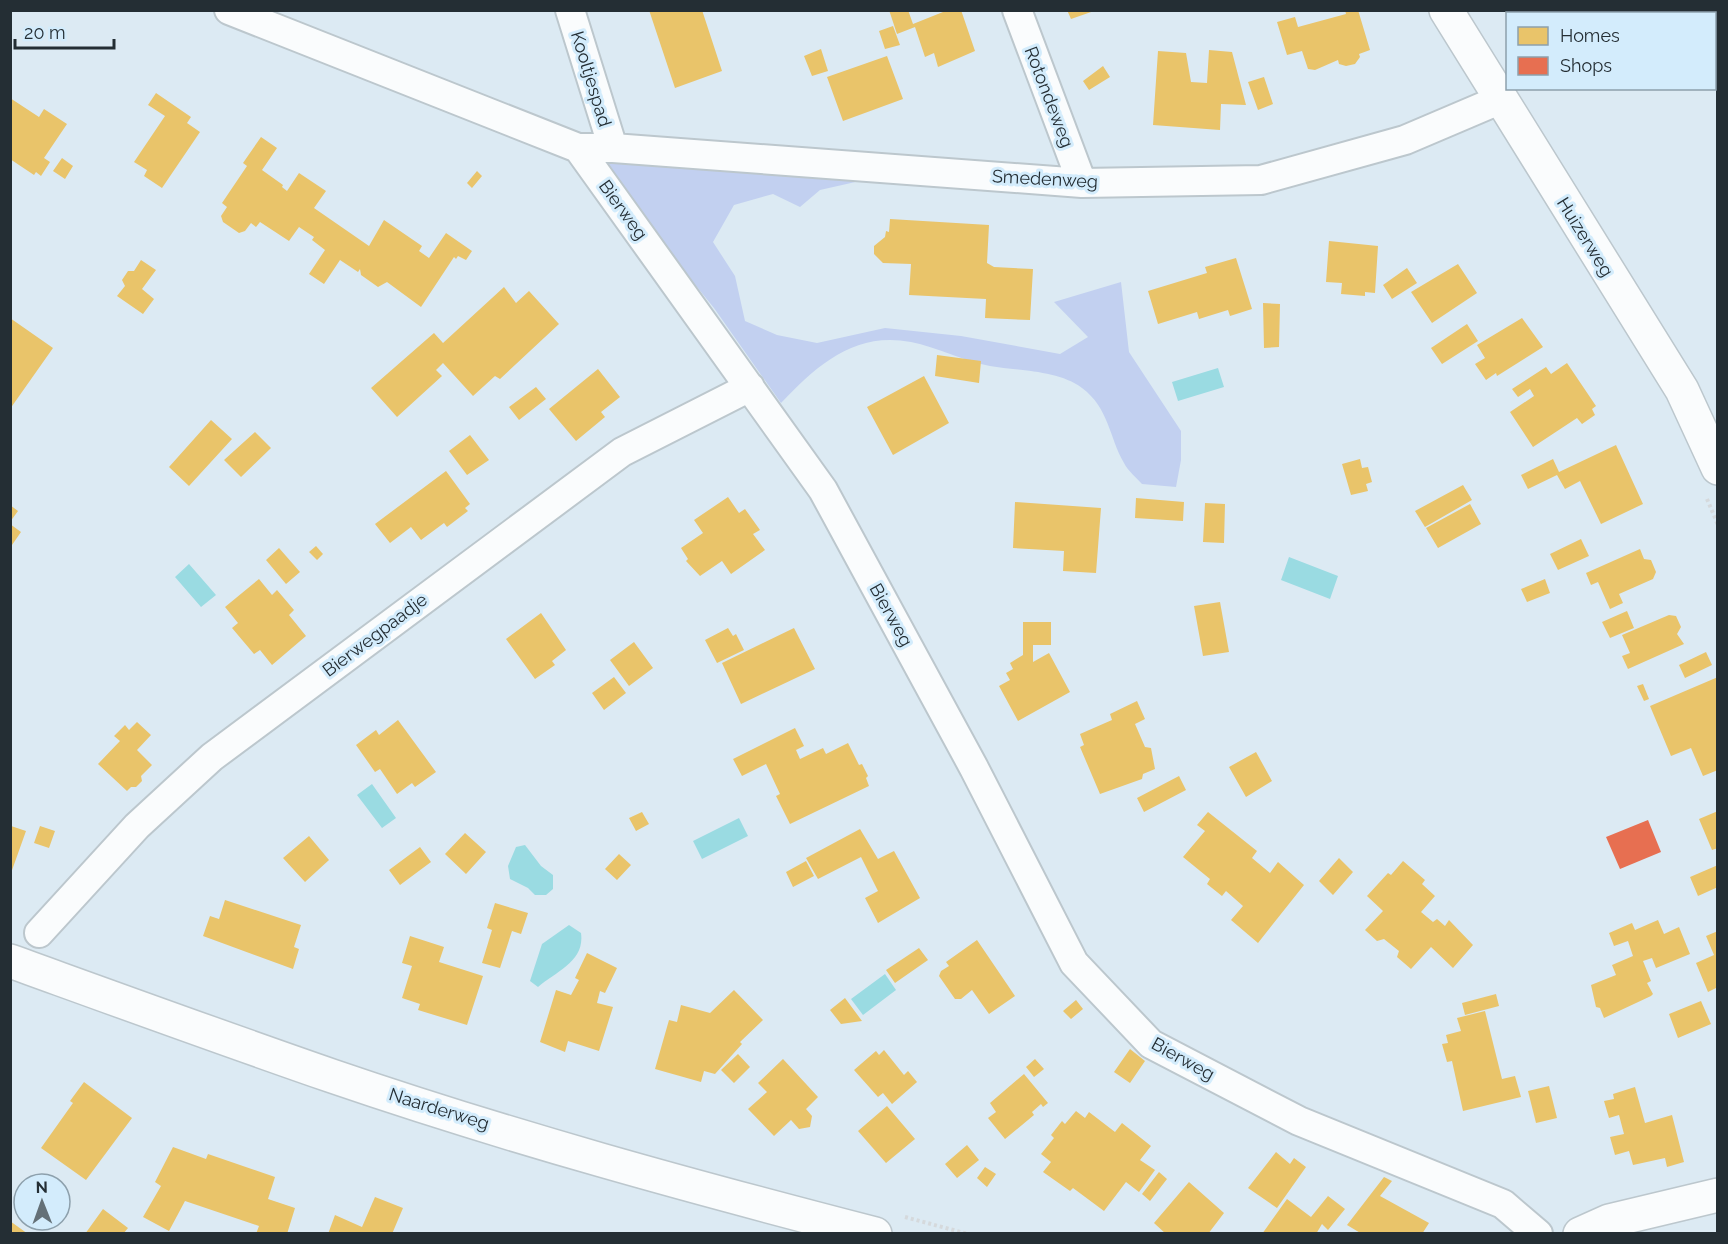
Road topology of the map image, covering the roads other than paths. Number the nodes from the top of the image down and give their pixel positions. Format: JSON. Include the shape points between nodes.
{"nodes":[{"id":1,"x":229,"y":10,"type":"edge"},
{"id":2,"x":570,"y":10,"type":"edge"},
{"id":3,"x":1017,"y":10,"type":"edge"},
{"id":4,"x":1446,"y":10,"type":"edge"},
{"id":5,"x":1499,"y":100,"type":"junction"},
{"id":6,"x":578,"y":148,"type":"junction"},
{"id":7,"x":612,"y":148,"type":"junction"},
{"id":8,"x":1082,"y":183,"type":"junction"},
{"id":9,"x":750,"y":387,"type":"junction"},
{"id":10,"x":1718,"y":468,"type":"edge"},
{"id":11,"x":39,"y":933,"type":"dead end"},
{"id":12,"x":10,"y":961,"type":"edge"},
{"id":13,"x":1718,"y":1195,"type":"edge"},
{"id":14,"x":875,"y":1233,"type":"edge"},
{"id":15,"x":1538,"y":1233,"type":"edge"},
{"id":16,"x":1580,"y":1233,"type":"edge"}],
"edges":[{"from":1,"to":6,"type":"street"},
{"from":2,"to":7,"type":"street","name":"Kooltjespad"},
{"from":3,"to":8,"type":"street","name":"Rotondeweg"},
{"from":4,"to":5,"type":"main road","name":"Huizerweg"},
{"from":5,"to":8,"type":"street","name":"Smedenweg","via":[[1405,140],[1261,180]]},
{"from":5,"to":10,"type":"main road","name":"Huizerweg","via":[[1682,390]]},
{"from":6,"to":7,"type":"street","name":"Smedenweg"},
{"from":6,"to":9,"type":"street","name":"Bierweg"},
{"from":7,"to":8,"type":"street","name":"Smedenweg"},
{"from":9,"to":11,"type":"street","name":"Bierwegpaadje","via":[[622,452],[212,757],[137,826]]},
{"from":9,"to":15,"type":"street","name":"Bierweg","via":[[823,490],[974,768],[1074,963],[1151,1044],[1299,1121],[1503,1204]]},
{"from":12,"to":14,"type":"main road","name":"Naarderweg","via":[[422,1105],[735,1198]]},
{"from":13,"to":16,"type":"main road","via":[[1609,1221]]}]}
